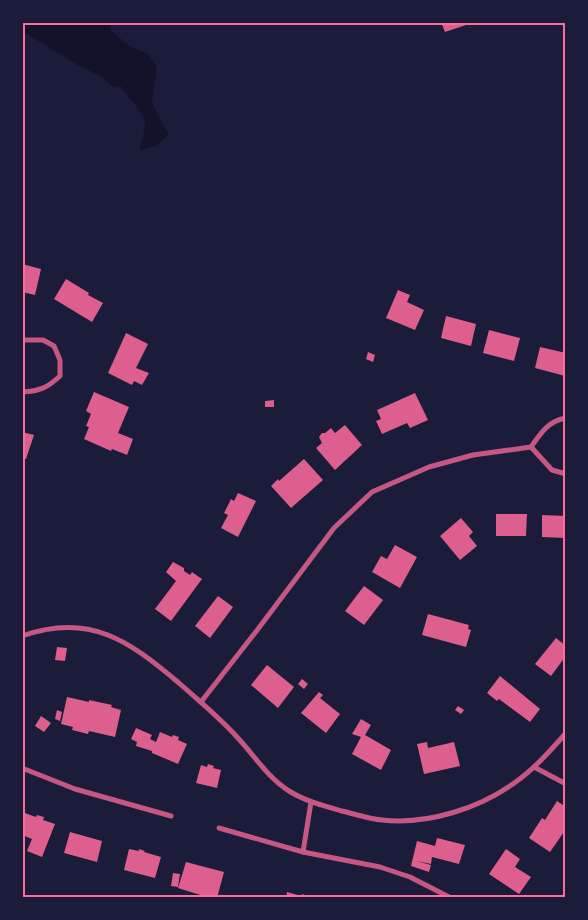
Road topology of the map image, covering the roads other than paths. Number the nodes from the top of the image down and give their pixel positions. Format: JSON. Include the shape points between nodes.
{"nodes":[{"id":1,"x":22,"y":340,"type":"edge"},
{"id":2,"x":22,"y":392,"type":"edge"},
{"id":3,"x":566,"y":418,"type":"edge"},
{"id":4,"x":531,"y":447,"type":"junction"},
{"id":5,"x":566,"y":474,"type":"edge"},
{"id":6,"x":22,"y":636,"type":"edge"},
{"id":7,"x":201,"y":702,"type":"junction"},
{"id":8,"x":566,"y":733,"type":"edge"},
{"id":9,"x":534,"y":767,"type":"junction"},
{"id":10,"x":22,"y":768,"type":"edge"},
{"id":11,"x":566,"y":784,"type":"edge"},
{"id":12,"x":311,"y":802,"type":"junction"},
{"id":13,"x":171,"y":816,"type":"dead end"},
{"id":14,"x":219,"y":828,"type":"dead end"},
{"id":15,"x":303,"y":852,"type":"junction"},
{"id":16,"x":451,"y":898,"type":"edge"}],
"edges":[{"from":1,"to":2,"type":"street","via":[[43,340],[54,346],[60,360],[60,376],[52,384],[38,392]]},
{"from":3,"to":4,"type":"street","via":[[543,429]]},
{"from":4,"to":5,"type":"street","via":[[552,470]]},
{"from":4,"to":7,"type":"street","via":[[473,455],[429,467],[372,492],[334,528]]},
{"from":6,"to":7,"type":"street","via":[[65,627],[85,628],[115,638],[146,656]]},
{"from":7,"to":12,"type":"street","via":[[271,776],[288,791]]},
{"from":8,"to":9,"type":"street"},
{"from":9,"to":11,"type":"street"},
{"from":9,"to":12,"type":"street","via":[[517,782],[489,798],[438,817],[381,820]]},
{"from":10,"to":13,"type":"street","via":[[75,789]]},
{"from":12,"to":15,"type":"street"},
{"from":14,"to":15,"type":"street"},
{"from":15,"to":16,"type":"street","via":[[380,866]]}]}
